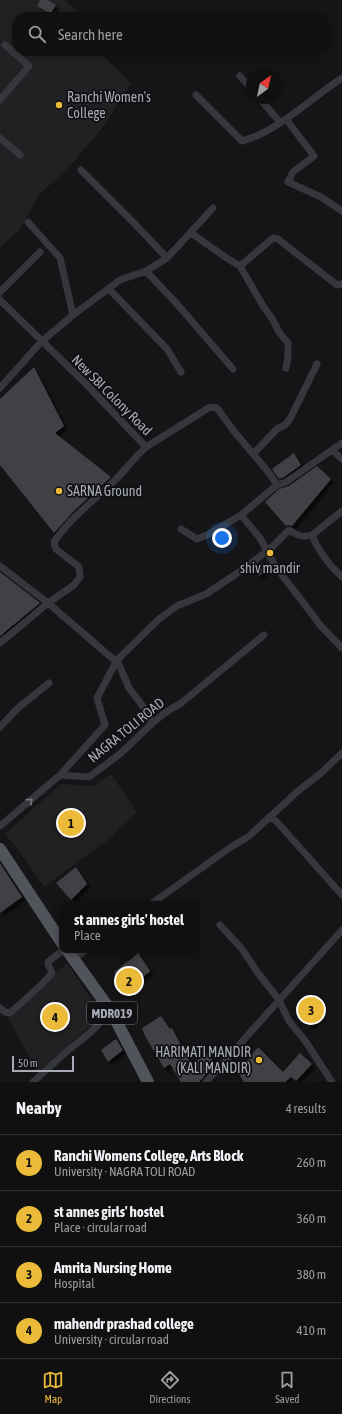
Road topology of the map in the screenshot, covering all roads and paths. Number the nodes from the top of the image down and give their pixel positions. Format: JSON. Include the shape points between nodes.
{"nodes":[{"id":1,"x":5,"y":44,"type":"dead end"},
{"id":2,"x":12,"y":48,"type":"edge"},
{"id":3,"x":21,"y":56,"type":"edge"},
{"id":4,"x":240,"y":76,"type":"dead end"},
{"id":5,"x":342,"y":78,"type":"edge"},
{"id":6,"x":246,"y":83,"type":"edge"},
{"id":7,"x":196,"y":95,"type":"dead end"},
{"id":8,"x":0,"y":100,"type":"edge"},
{"id":9,"x":265,"y":104,"type":"edge"},
{"id":10,"x":283,"y":121,"type":"junction"},
{"id":11,"x":0,"y":138,"type":"edge"},
{"id":12,"x":20,"y":155,"type":"dead end"},
{"id":13,"x":80,"y":170,"type":"dead end"},
{"id":14,"x":213,"y":208,"type":"dead end"},
{"id":15,"x":342,"y":212,"type":"edge"},
{"id":16,"x":28,"y":222,"type":"dead end"},
{"id":17,"x":190,"y":233,"type":"junction"},
{"id":18,"x":40,"y":252,"type":"dead end"},
{"id":19,"x":167,"y":258,"type":"junction"},
{"id":20,"x":240,"y":266,"type":"junction"},
{"id":21,"x":146,"y":271,"type":"junction"},
{"id":22,"x":342,"y":284,"type":"edge"},
{"id":23,"x":109,"y":289,"type":"junction"},
{"id":24,"x":0,"y":292,"type":"edge"},
{"id":25,"x":0,"y":300,"type":"edge"},
{"id":26,"x":73,"y":315,"type":"junction"},
{"id":27,"x":41,"y":342,"type":"junction"},
{"id":28,"x":317,"y":364,"type":"dead end"},
{"id":29,"x":286,"y":368,"type":"dead end"},
{"id":30,"x":233,"y":369,"type":"dead end"},
{"id":31,"x":181,"y":372,"type":"dead end"},
{"id":32,"x":0,"y":388,"type":"edge"},
{"id":33,"x":342,"y":443,"type":"edge"},
{"id":34,"x":146,"y":447,"type":"junction"},
{"id":35,"x":332,"y":450,"type":"junction"},
{"id":36,"x":253,"y":454,"type":"junction"},
{"id":37,"x":342,"y":459,"type":"edge"},
{"id":38,"x":277,"y":485,"type":"junction"},
{"id":39,"x":342,"y":511,"type":"edge"},
{"id":40,"x":241,"y":515,"type":"junction"},
{"id":41,"x":182,"y":529,"type":"dead end"},
{"id":42,"x":312,"y":535,"type":"junction"},
{"id":43,"x":268,"y":551,"type":"junction"},
{"id":44,"x":0,"y":566,"type":"edge"},
{"id":45,"x":342,"y":577,"type":"edge"},
{"id":46,"x":48,"y":603,"type":"junction"},
{"id":47,"x":264,"y":635,"type":"dead end"},
{"id":48,"x":0,"y":643,"type":"edge"},
{"id":49,"x":342,"y":648,"type":"edge"},
{"id":50,"x":115,"y":659,"type":"junction"},
{"id":51,"x":49,"y":683,"type":"dead end"},
{"id":52,"x":150,"y":724,"type":"junction"},
{"id":53,"x":0,"y":727,"type":"edge"},
{"id":54,"x":342,"y":753,"type":"edge"},
{"id":55,"x":60,"y":775,"type":"junction"},
{"id":56,"x":271,"y":817,"type":"junction"},
{"id":57,"x":0,"y":826,"type":"edge"},
{"id":58,"x":0,"y":849,"type":"edge"},
{"id":59,"x":342,"y":895,"type":"edge"},
{"id":60,"x":155,"y":901,"type":"edge"},
{"id":61,"x":220,"y":925,"type":"dead end"},
{"id":62,"x":342,"y":930,"type":"edge"},
{"id":63,"x":59,"y":938,"type":"edge"},
{"id":64,"x":59,"y":953,"type":"edge"},
{"id":65,"x":70,"y":954,"type":"edge"},
{"id":66,"x":279,"y":1000,"type":"junction"},
{"id":67,"x":0,"y":1008,"type":"edge"},
{"id":68,"x":111,"y":1011,"type":"junction"},
{"id":69,"x":33,"y":1082,"type":"edge"},
{"id":70,"x":148,"y":1082,"type":"edge"},
{"id":71,"x":206,"y":1082,"type":"edge"},
{"id":72,"x":332,"y":1082,"type":"edge"}],
"edges":[{"from":1,"to":2,"type":"street"},
{"from":3,"to":8,"type":"street","via":[[29,66]]},
{"from":4,"to":6,"type":"street"},
{"from":5,"to":10,"type":"street"},
{"from":7,"to":10,"type":"street","via":[[242,141],[255,138]]},
{"from":9,"to":10,"type":"street"},
{"from":10,"to":15,"type":"street","via":[[314,156],[293,172],[288,182],[321,197]]},
{"from":11,"to":12,"type":"street"},
{"from":13,"to":19,"type":"street"},
{"from":14,"to":17,"type":"street"},
{"from":16,"to":26,"type":"street","via":[[60,258]]},
{"from":17,"to":19,"type":"street"},
{"from":17,"to":20,"type":"street"},
{"from":18,"to":24,"type":"street"},
{"from":19,"to":21,"type":"street"},
{"from":20,"to":22,"type":"street","via":[[273,238],[278,239],[337,285]]},
{"from":20,"to":29,"type":"street","via":[[288,343]]},
{"from":21,"to":23,"type":"street","via":[[120,280]]},
{"from":21,"to":30,"type":"street"},
{"from":23,"to":26,"type":"street"},
{"from":23,"to":31,"type":"street","via":[[167,349]]},
{"from":25,"to":27,"type":"street","name":"New SBI Colony Road"},
{"from":26,"to":27,"type":"street"},
{"from":27,"to":32,"type":"street"},
{"from":27,"to":34,"type":"street","name":"New SBI Colony Road","via":[[86,384]]},
{"from":28,"to":36,"type":"street","via":[[290,419]]},
{"from":33,"to":35,"type":"street"},
{"from":34,"to":36,"type":"street","via":[[210,407],[217,408]]},
{"from":34,"to":46,"type":"street","name":"New SBI Colony Road","via":[[59,534],[54,542],[56,549],[79,567],[80,577]]},
{"from":35,"to":37,"type":"street"},
{"from":35,"to":38,"type":"street","via":[[286,482]]},
{"from":36,"to":38,"type":"street"},
{"from":38,"to":40,"type":"street"},
{"from":39,"to":42,"type":"street"},
{"from":40,"to":41,"type":"street","via":[[197,539]]},
{"from":40,"to":43,"type":"street"},
{"from":42,"to":43,"type":"street","via":[[299,536],[289,530]]},
{"from":42,"to":45,"type":"street","via":[[316,546]]},
{"from":43,"to":49,"type":"street","via":[[285,579],[321,626]]},
{"from":43,"to":50,"type":"street","via":[[206,594],[177,606]]},
{"from":44,"to":46,"type":"street"},
{"from":46,"to":48,"type":"street"},
{"from":46,"to":50,"type":"street"},
{"from":47,"to":52,"type":"street","name":"NAGRA TOLI ROAD","via":[[180,704]]},
{"from":50,"to":52,"type":"street","via":[[129,688],[148,713]]},
{"from":50,"to":55,"type":"street","via":[[97,698],[105,725]]},
{"from":51,"to":53,"type":"street","via":[[18,708]]},
{"from":52,"to":55,"type":"street","name":"NAGRA TOLI ROAD","via":[[120,753],[89,777]]},
{"from":54,"to":56,"type":"street"},
{"from":57,"to":55,"type":"street","one_way":true},
{"from":56,"to":59,"type":"street"},
{"from":56,"to":60,"type":"street","via":[[248,837]]},
{"from":58,"to":63,"type":"main road"},
{"from":61,"to":66,"type":"street","via":[[242,949]]},
{"from":62,"to":66,"type":"street"},
{"from":64,"to":67,"type":"street","via":[[48,962],[52,973],[41,985],[10,1013]]},
{"from":65,"to":68,"type":"main road","number":"MDR019"},
{"from":66,"to":71,"type":"street"},
{"from":66,"to":72,"type":"street","via":[[289,1020]]},
{"from":68,"to":69,"type":"street","via":[[91,1032]]},
{"from":68,"to":70,"type":"main road","number":"MDR019"}]}
